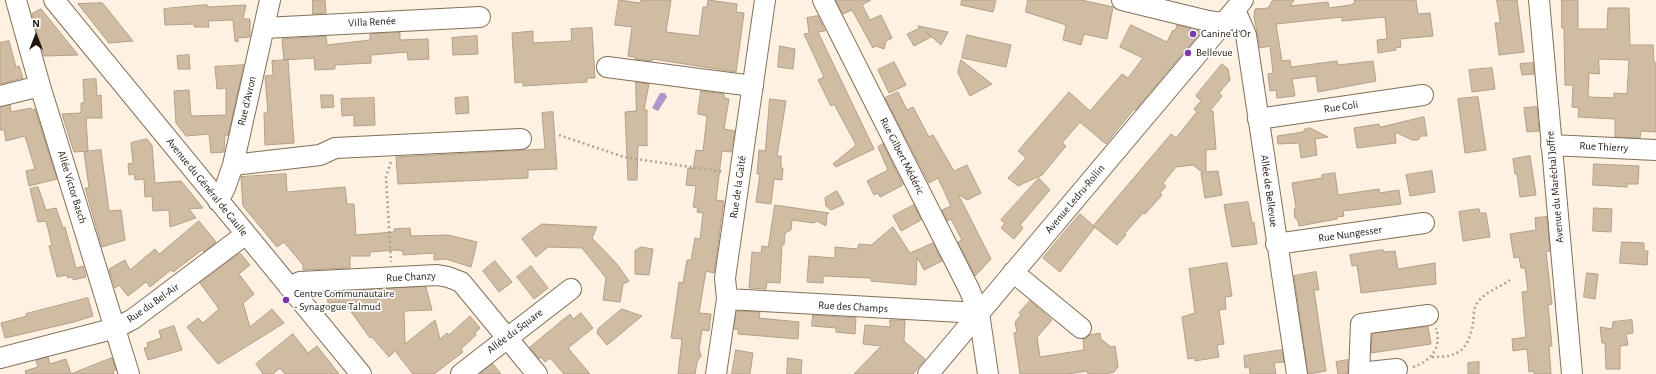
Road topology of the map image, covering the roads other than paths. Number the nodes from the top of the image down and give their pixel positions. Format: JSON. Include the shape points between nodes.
{"nodes":[{"id":1,"x":16,"y":0,"type":"edge"},
{"id":2,"x":270,"y":0,"type":"edge"},
{"id":3,"x":765,"y":0,"type":"edge"},
{"id":4,"x":822,"y":0,"type":"edge"},
{"id":5,"x":1122,"y":0,"type":"edge"},
{"id":6,"x":1539,"y":0,"type":"edge"},
{"id":7,"x":58,"y":1,"type":"edge"},
{"id":8,"x":1233,"y":11,"type":"edge"},
{"id":9,"x":480,"y":17,"type":"dead end"},
{"id":10,"x":264,"y":28,"type":"junction"},
{"id":11,"x":607,"y":67,"type":"dead end"},
{"id":12,"x":40,"y":86,"type":"junction"},
{"id":13,"x":753,"y":86,"type":"junction"},
{"id":14,"x":1423,"y":95,"type":"dead end"},
{"id":15,"x":0,"y":96,"type":"edge"},
{"id":16,"x":1258,"y":119,"type":"junction"},
{"id":17,"x":521,"y":139,"type":"dead end"},
{"id":18,"x":1551,"y":144,"type":"junction"},
{"id":19,"x":1656,"y":150,"type":"edge"},
{"id":20,"x":233,"y":165,"type":"junction"},
{"id":21,"x":218,"y":201,"type":"junction"},
{"id":22,"x":1424,"y":223,"type":"dead end"},
{"id":23,"x":246,"y":234,"type":"junction"},
{"id":24,"x":1276,"y":244,"type":"junction"},
{"id":25,"x":1013,"y":272,"type":"junction"},
{"id":26,"x":289,"y":287,"type":"junction"},
{"id":27,"x":571,"y":288,"type":"dead end"},
{"id":28,"x":726,"y":299,"type":"junction"},
{"id":29,"x":979,"y":313,"type":"junction"},
{"id":30,"x":1428,"y":315,"type":"road end"},
{"id":31,"x":116,"y":328,"type":"junction"},
{"id":32,"x":1081,"y":328,"type":"dead end"},
{"id":33,"x":507,"y":337,"type":"junction"},
{"id":34,"x":0,"y":358,"type":"edge"},
{"id":35,"x":1397,"y":369,"type":"road end"},
{"id":36,"x":129,"y":374,"type":"edge"},
{"id":37,"x":361,"y":374,"type":"edge"},
{"id":38,"x":461,"y":374,"type":"edge"},
{"id":39,"x":537,"y":374,"type":"edge"},
{"id":40,"x":716,"y":374,"type":"edge"},
{"id":41,"x":928,"y":374,"type":"edge"},
{"id":42,"x":988,"y":374,"type":"edge"},
{"id":43,"x":1297,"y":374,"type":"edge"},
{"id":44,"x":1359,"y":374,"type":"edge"},
{"id":45,"x":1572,"y":374,"type":"edge"}],
"edges":[{"from":1,"to":12,"type":"street","name":"Allée Victor Basch"},
{"from":2,"to":10,"type":"street","name":"Rue d'Avron"},
{"from":3,"to":13,"type":"street","name":"Rue de la Gaîté"},
{"from":4,"to":29,"type":"street","name":"Rue Gilbert Médéric","via":[[966,282]]},
{"from":5,"to":8,"type":"street"},
{"from":6,"to":18,"type":"street","name":"Avenue du Maréchal Joffre"},
{"from":7,"to":21,"type":"street","name":"Avenue du Général de Gaulle"},
{"from":8,"to":16,"type":"street","name":"Allée de Bellevue","via":[[1246,35]]},
{"from":8,"to":25,"type":"street","name":"Avenue Ledru-Rollin"},
{"from":9,"to":10,"type":"street","name":"Villa Renée"},
{"from":10,"to":20,"type":"street","name":"Rue d'Avron"},
{"from":11,"to":13,"type":"street"},
{"from":12,"to":15,"type":"street"},
{"from":12,"to":31,"type":"street","name":"Allée Victor Basch"},
{"from":13,"to":28,"type":"street","name":"Rue de la Gaîté","via":[[725,278]]},
{"from":14,"to":16,"type":"street","name":"Rue Coli"},
{"from":16,"to":24,"type":"street","name":"Allée de Bellevue"},
{"from":17,"to":20,"type":"street","via":[[335,148],[320,155]]},
{"from":18,"to":19,"type":"street","name":"Rue Thierry"},
{"from":18,"to":45,"type":"street","name":"Avenue du Maréchal Joffre"},
{"from":20,"to":21,"type":"street","name":"Rue d'Avron"},
{"from":21,"to":23,"type":"street","name":"Avenue du Général de Gaulle"},
{"from":22,"to":24,"type":"street","name":"Rue Nungesser"},
{"from":23,"to":26,"type":"street","name":"Avenue du Général de Gaulle"},
{"from":23,"to":31,"type":"street","name":"Rue du Bel-Air","via":[[133,319]]},
{"from":24,"to":43,"type":"street","name":"Allée de Bellevue"},
{"from":25,"to":29,"type":"street","name":"Avenue Ledru-Rollin"},
{"from":25,"to":32,"type":"street"},
{"from":26,"to":33,"type":"street","name":"Rue Chanzy","via":[[300,282],[437,275],[448,277],[461,282]]},
{"from":26,"to":37,"type":"street","name":"Avenue du Général de Gaulle"},
{"from":27,"to":33,"type":"street","name":"Allée du Square"},
{"from":28,"to":29,"type":"street","name":"Rue des Champs"},
{"from":28,"to":40,"type":"street","name":"Rue de la Gaîté"},
{"from":29,"to":41,"type":"street","name":"Avenue Ledru-Rollin"},
{"from":29,"to":42,"type":"street","name":"Rue Gilbert Médéric"},
{"from":30,"to":44,"type":"street","via":[[1361,324]]},
{"from":31,"to":34,"type":"street","name":"Rue du Bel-Air"},
{"from":31,"to":36,"type":"street","name":"Allée Victor Basch"},
{"from":33,"to":38,"type":"street","name":"Allée du Square"},
{"from":33,"to":39,"type":"street","name":"Rue Chanzy"},
{"from":35,"to":44,"type":"street"}]}
